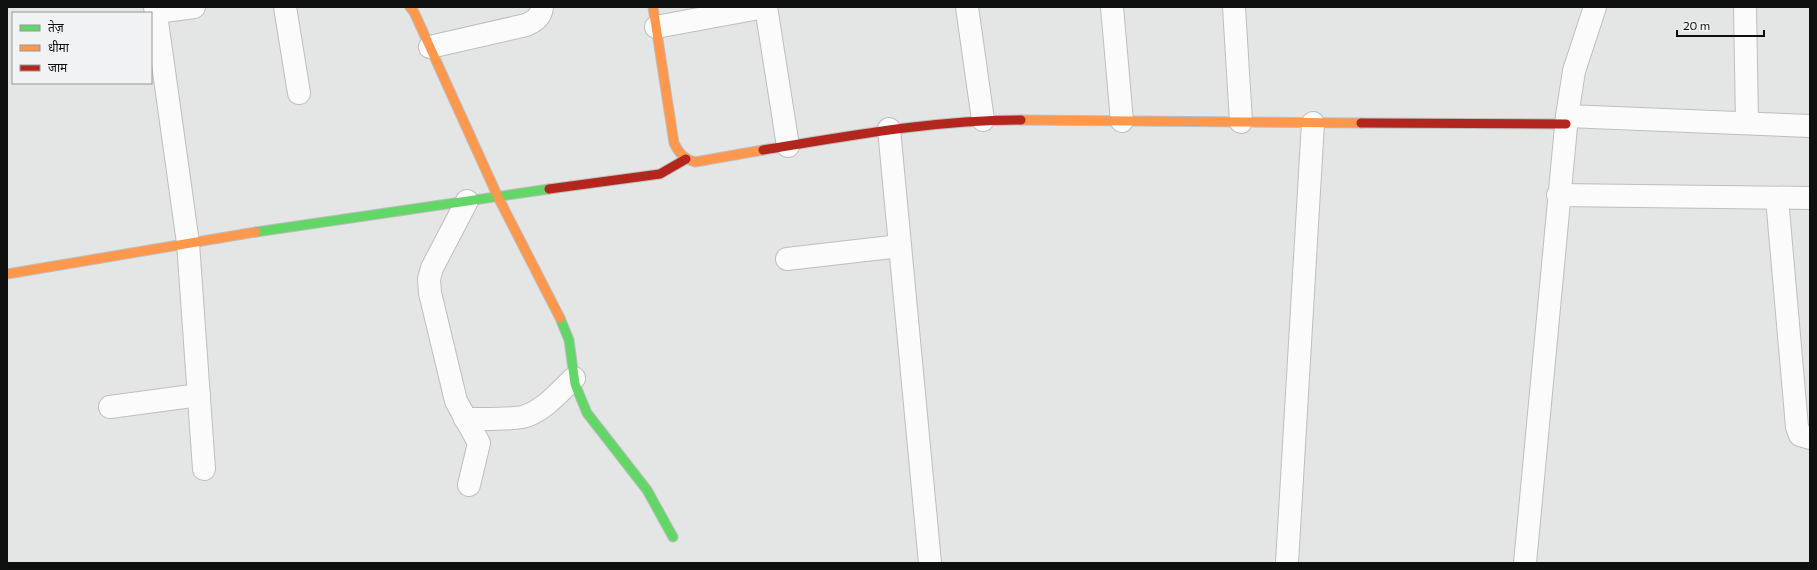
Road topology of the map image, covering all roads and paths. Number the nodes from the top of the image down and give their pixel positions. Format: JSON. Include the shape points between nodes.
{"nodes":[{"id":1,"x":194,"y":7,"type":"edge"},
{"id":2,"x":285,"y":7,"type":"edge"},
{"id":3,"x":410,"y":7,"type":"edge"},
{"id":4,"x":542,"y":7,"type":"edge"},
{"id":5,"x":765,"y":7,"type":"edge"},
{"id":6,"x":968,"y":7,"type":"edge"},
{"id":7,"x":1112,"y":7,"type":"edge"},
{"id":8,"x":1234,"y":7,"type":"edge"},
{"id":9,"x":1595,"y":7,"type":"edge"},
{"id":10,"x":1745,"y":7,"type":"edge"},
{"id":11,"x":155,"y":10,"type":"edge"},
{"id":12,"x":654,"y":17,"type":"edge"},
{"id":13,"x":430,"y":47,"type":"junction"},
{"id":14,"x":299,"y":93,"type":"dead end"},
{"id":15,"x":983,"y":120,"type":"junction"},
{"id":16,"x":1566,"y":120,"type":"junction"},
{"id":17,"x":1122,"y":121,"type":"junction"},
{"id":18,"x":1241,"y":122,"type":"junction"},
{"id":19,"x":1313,"y":123,"type":"junction"},
{"id":20,"x":1747,"y":123,"type":"junction"},
{"id":21,"x":1810,"y":126,"type":"edge"},
{"id":22,"x":889,"y":129,"type":"junction"},
{"id":23,"x":788,"y":146,"type":"junction"},
{"id":24,"x":686,"y":159,"type":"junction"},
{"id":25,"x":1558,"y":195,"type":"junction"},
{"id":26,"x":498,"y":197,"type":"junction"},
{"id":27,"x":1777,"y":198,"type":"junction"},
{"id":28,"x":1810,"y":198,"type":"edge"},
{"id":29,"x":467,"y":201,"type":"junction"},
{"id":30,"x":188,"y":243,"type":"junction"},
{"id":31,"x":900,"y":246,"type":"junction"},
{"id":32,"x":787,"y":259,"type":"dead end"},
{"id":33,"x":7,"y":274,"type":"edge"},
{"id":34,"x":574,"y":378,"type":"junction"},
{"id":35,"x":199,"y":395,"type":"junction"},
{"id":36,"x":110,"y":407,"type":"dead end"},
{"id":37,"x":465,"y":419,"type":"junction"},
{"id":38,"x":1810,"y":438,"type":"edge"},
{"id":39,"x":204,"y":470,"type":"dead end"},
{"id":40,"x":469,"y":485,"type":"dead end"},
{"id":41,"x":673,"y":537,"type":"dead end"},
{"id":42,"x":930,"y":563,"type":"edge"},
{"id":43,"x":1287,"y":563,"type":"edge"},
{"id":44,"x":1525,"y":563,"type":"edge"}],
"edges":[{"from":1,"to":11,"type":"street"},
{"from":2,"to":14,"type":"street"},
{"from":3,"to":13,"type":"street"},
{"from":4,"to":13,"type":"street","via":[[541,14],[526,25]]},
{"from":5,"to":12,"type":"street"},
{"from":5,"to":23,"type":"street"},
{"from":6,"to":15,"type":"street"},
{"from":7,"to":17,"type":"street"},
{"from":8,"to":18,"type":"street"},
{"from":9,"to":16,"type":"street","via":[[1574,71]]},
{"from":10,"to":20,"type":"street"},
{"from":11,"to":30,"type":"street"},
{"from":12,"to":24,"type":"street","via":[[674,144],[678,153]]},
{"from":13,"to":26,"type":"street"},
{"from":15,"to":17,"type":"street"},
{"from":15,"to":22,"type":"street"},
{"from":16,"to":19,"type":"street"},
{"from":16,"to":20,"type":"street"},
{"from":16,"to":25,"type":"street"},
{"from":17,"to":18,"type":"street"},
{"from":18,"to":19,"type":"street"},
{"from":19,"to":43,"type":"street"},
{"from":20,"to":21,"type":"street"},
{"from":22,"to":23,"type":"street"},
{"from":22,"to":31,"type":"street"},
{"from":23,"to":24,"type":"street","via":[[695,162]]},
{"from":24,"to":26,"type":"street","via":[[660,174]]},
{"from":25,"to":27,"type":"street"},
{"from":25,"to":44,"type":"street"},
{"from":26,"to":29,"type":"street"},
{"from":26,"to":34,"type":"street","via":[[563,324],[569,340]]},
{"from":27,"to":28,"type":"street"},
{"from":27,"to":38,"type":"street","via":[[1797,427],[1800,435]]},
{"from":29,"to":30,"type":"street"},
{"from":29,"to":37,"type":"street","via":[[432,268],[429,279],[430,293],[456,401]]},
{"from":30,"to":33,"type":"street"},
{"from":30,"to":35,"type":"street"},
{"from":31,"to":32,"type":"street"},
{"from":31,"to":42,"type":"street"},
{"from":34,"to":37,"type":"street","via":[[535,412],[522,417]]},
{"from":34,"to":41,"type":"street","via":[[587,414],[647,490]]},
{"from":35,"to":36,"type":"street"},
{"from":35,"to":39,"type":"street"},
{"from":37,"to":40,"type":"street","via":[[479,443]]}]}
